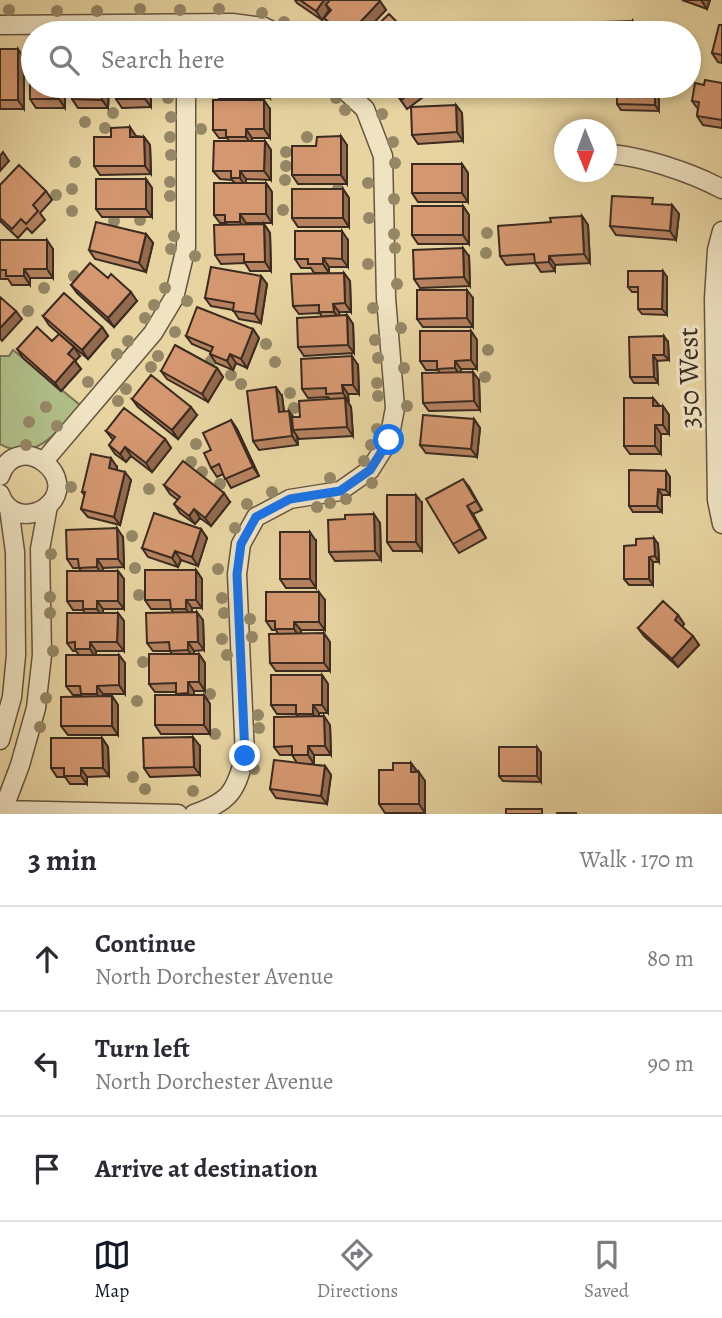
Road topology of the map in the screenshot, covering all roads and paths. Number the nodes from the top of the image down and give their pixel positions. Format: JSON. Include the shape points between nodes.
{"nodes":[{"id":1,"x":0,"y":25,"type":"edge"},
{"id":2,"x":21,"y":25,"type":"edge"},
{"id":3,"x":186,"y":98,"type":"edge"},
{"id":4,"x":353,"y":98,"type":"edge"},
{"id":5,"x":617,"y":154,"type":"edge"},
{"id":6,"x":722,"y":189,"type":"edge"},
{"id":7,"x":722,"y":231,"type":"edge"},
{"id":8,"x":719,"y":444,"type":"edge"},
{"id":9,"x":44,"y":461,"type":"junction"},
{"id":10,"x":3,"y":465,"type":"edge"},
{"id":11,"x":5,"y":501,"type":"edge"},
{"id":12,"x":48,"y":506,"type":"junction"},
{"id":13,"x":722,"y":524,"type":"edge"},
{"id":14,"x":0,"y":740,"type":"edge"},
{"id":15,"x":2,"y":809,"type":"edge"},
{"id":16,"x":178,"y":814,"type":"edge"},
{"id":17,"x":194,"y":814,"type":"edge"}],
"edges":[{"from":1,"to":2,"type":"street"},
{"from":3,"to":9,"type":"street","via":[[186,247],[174,298],[153,333]]},
{"from":4,"to":17,"type":"street","via":[[365,109],[383,156],[386,298],[395,408],[389,440],[370,470],[340,491],[290,499],[256,517],[241,544],[237,574],[245,756],[237,784],[219,805]]},
{"from":5,"to":6,"type":"street","via":[[661,165]]},
{"from":7,"to":8,"type":"street","name":"350 West","via":[[714,272]]},
{"from":8,"to":13,"type":"street","name":"350 West","via":[[717,500]]},
{"from":9,"to":10,"type":"street","via":[[25,456]]},
{"from":9,"to":12,"type":"street","via":[[56,478],[54,498]]},
{"from":11,"to":12,"type":"street","via":[[18,513]]},
{"from":11,"to":14,"type":"street","via":[[15,552],[16,655],[12,697]]},
{"from":12,"to":15,"type":"street","via":[[40,549],[42,655],[36,708]]},
{"from":15,"to":16,"type":"street"}]}
